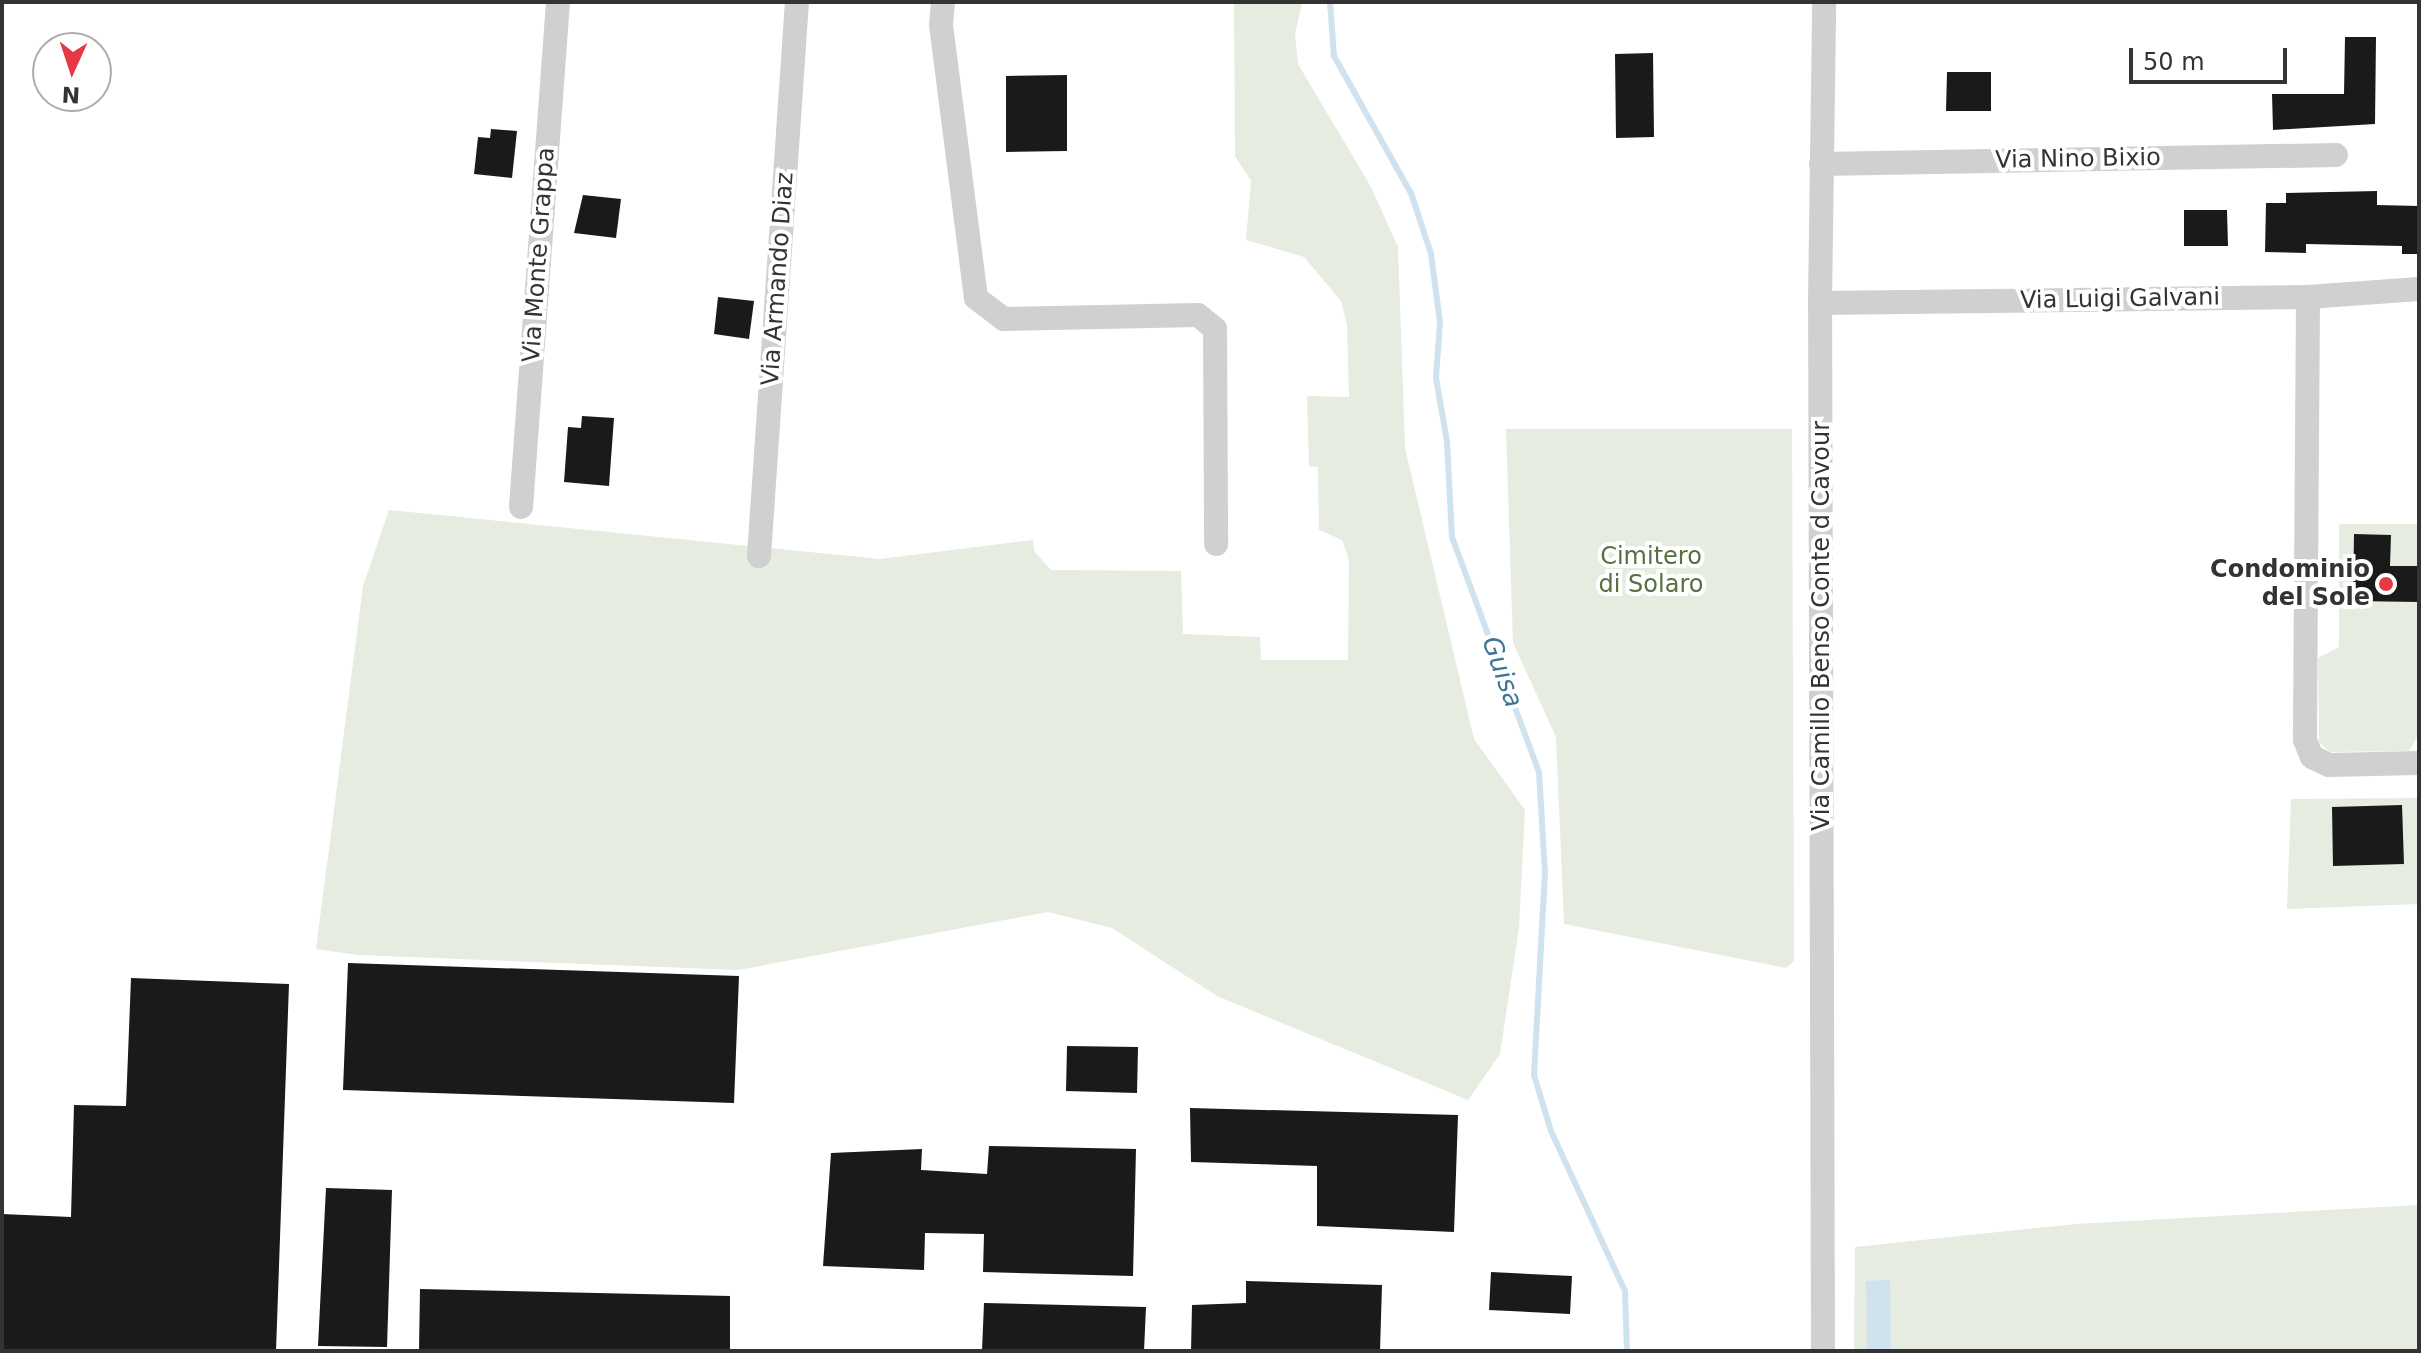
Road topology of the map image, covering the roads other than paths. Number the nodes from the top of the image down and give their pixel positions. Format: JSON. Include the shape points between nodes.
{"nodes":[{"id":1,"x":558,"y":2,"type":"edge"},
{"id":2,"x":797,"y":2,"type":"edge"},
{"id":3,"x":943,"y":2,"type":"edge"},
{"id":4,"x":1824,"y":2,"type":"edge"},
{"id":5,"x":2336,"y":155,"type":"dead end"},
{"id":6,"x":1821,"y":164,"type":"junction"},
{"id":7,"x":2419,"y":289,"type":"edge"},
{"id":8,"x":2308,"y":297,"type":"junction"},
{"id":9,"x":1820,"y":303,"type":"junction"},
{"id":10,"x":521,"y":507,"type":"dead end"},
{"id":11,"x":1216,"y":544,"type":"dead end"},
{"id":12,"x":759,"y":556,"type":"dead end"},
{"id":13,"x":2419,"y":763,"type":"edge"},
{"id":14,"x":1823,"y":1351,"type":"edge"}],
"edges":[{"from":1,"to":10,"type":"street","name":"Via Monte Grappa"},
{"from":2,"to":12,"type":"street","name":"Via Armando Diaz"},
{"from":3,"to":11,"type":"street","via":[[941,25],[976,298],[1004,319],[1198,315],[1215,329]]},
{"from":4,"to":6,"type":"street","name":"Via Camillo Benso Conte d Cavour"},
{"from":5,"to":6,"type":"street","name":"Via Nino Bixio"},
{"from":6,"to":9,"type":"street","name":"Via Camillo Benso Conte d Cavour"},
{"from":7,"to":8,"type":"street","name":"Via Luigi Galvani"},
{"from":8,"to":9,"type":"street","name":"Via Luigi Galvani"},
{"from":8,"to":13,"type":"street","via":[[2305,740],[2312,757],[2329,765]]},
{"from":9,"to":14,"type":"street","name":"Via Camillo Benso Conte d Cavour"}]}
